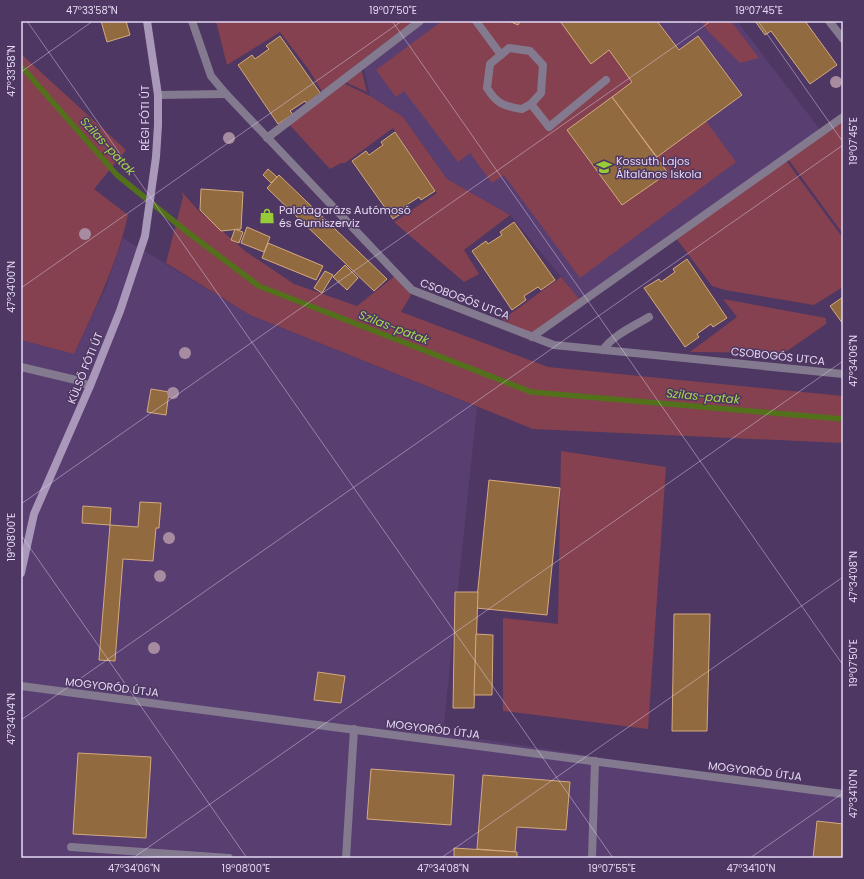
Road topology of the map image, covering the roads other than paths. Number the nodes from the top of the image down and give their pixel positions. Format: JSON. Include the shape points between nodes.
{"nodes":[{"id":1,"x":147,"y":21,"type":"edge"},
{"id":2,"x":192,"y":21,"type":"edge"},
{"id":3,"x":420,"y":21,"type":"edge"},
{"id":4,"x":476,"y":21,"type":"edge"},
{"id":5,"x":829,"y":21,"type":"edge"},
{"id":6,"x":843,"y":39,"type":"edge"},
{"id":7,"x":500,"y":54,"type":"junction"},
{"id":8,"x":606,"y":80,"type":"dead end"},
{"id":9,"x":226,"y":94,"type":"junction"},
{"id":10,"x":158,"y":95,"type":"junction"},
{"id":11,"x":531,"y":104,"type":"junction"},
{"id":12,"x":843,"y":117,"type":"edge"},
{"id":13,"x":267,"y":138,"type":"junction"},
{"id":14,"x":154,"y":167,"type":"joint"},
{"id":15,"x":649,"y":317,"type":"dead end"},
{"id":16,"x":532,"y":337,"type":"junction"},
{"id":17,"x":603,"y":350,"type":"junction"},
{"id":18,"x":21,"y":367,"type":"edge"},
{"id":19,"x":843,"y":374,"type":"edge"},
{"id":20,"x":90,"y":386,"type":"junction"},
{"id":21,"x":21,"y":573,"type":"edge"},
{"id":22,"x":21,"y":686,"type":"edge"},
{"id":23,"x":354,"y":730,"type":"junction"},
{"id":24,"x":595,"y":761,"type":"junction"},
{"id":25,"x":843,"y":794,"type":"edge"},
{"id":26,"x":71,"y":847,"type":"dead end"},
{"id":27,"x":229,"y":858,"type":"edge"},
{"id":28,"x":346,"y":858,"type":"edge"},
{"id":29,"x":592,"y":858,"type":"edge"}],
"edges":[{"from":1,"to":10,"type":"main road","name":"RÉGI FÓTI ÚT"},
{"from":2,"to":9,"type":"street","via":[[211,76]]},
{"from":3,"to":13,"type":"street"},
{"from":4,"to":7,"type":"street"},
{"from":5,"to":6,"type":"street"},
{"from":7,"to":11,"type":"street","via":[[490,64],[487,88],[490,94],[494,100],[510,107],[522,109]]},
{"from":7,"to":11,"type":"street","via":[[509,48],[530,51],[543,65],[542,93]]},
{"from":8,"to":11,"type":"street","via":[[549,127]]},
{"from":9,"to":10,"type":"street"},
{"from":9,"to":13,"type":"street","name":"CSOBOGÓS UTCA"},
{"from":10,"to":14,"type":"main road","name":"RÉGI FÓTI ÚT"},
{"from":12,"to":16,"type":"street"},
{"from":13,"to":16,"type":"street","name":"CSOBOGÓS UTCA","via":[[412,290]]},
{"from":14,"to":20,"type":"main road","name":"KÜLSŐ FÓTI ÚT","via":[[145,236],[120,311]]},
{"from":15,"to":17,"type":"street","via":[[621,334]]},
{"from":16,"to":17,"type":"street","name":"CSOBOGÓS UTCA","via":[[554,345]]},
{"from":17,"to":19,"type":"street","name":"CSOBOGÓS UTCA"},
{"from":18,"to":20,"type":"street","via":[[76,380]]},
{"from":20,"to":21,"type":"main road","name":"KÜLSŐ FÓTI ÚT","via":[[34,514]]},
{"from":22,"to":23,"type":"street","name":"MOGYORÓD ÚTJA"},
{"from":23,"to":24,"type":"street","name":"MOGYORÓD ÚTJA"},
{"from":23,"to":28,"type":"street"},
{"from":24,"to":25,"type":"street","name":"MOGYORÓD ÚTJA"},
{"from":24,"to":29,"type":"street"},
{"from":26,"to":27,"type":"street"}]}
